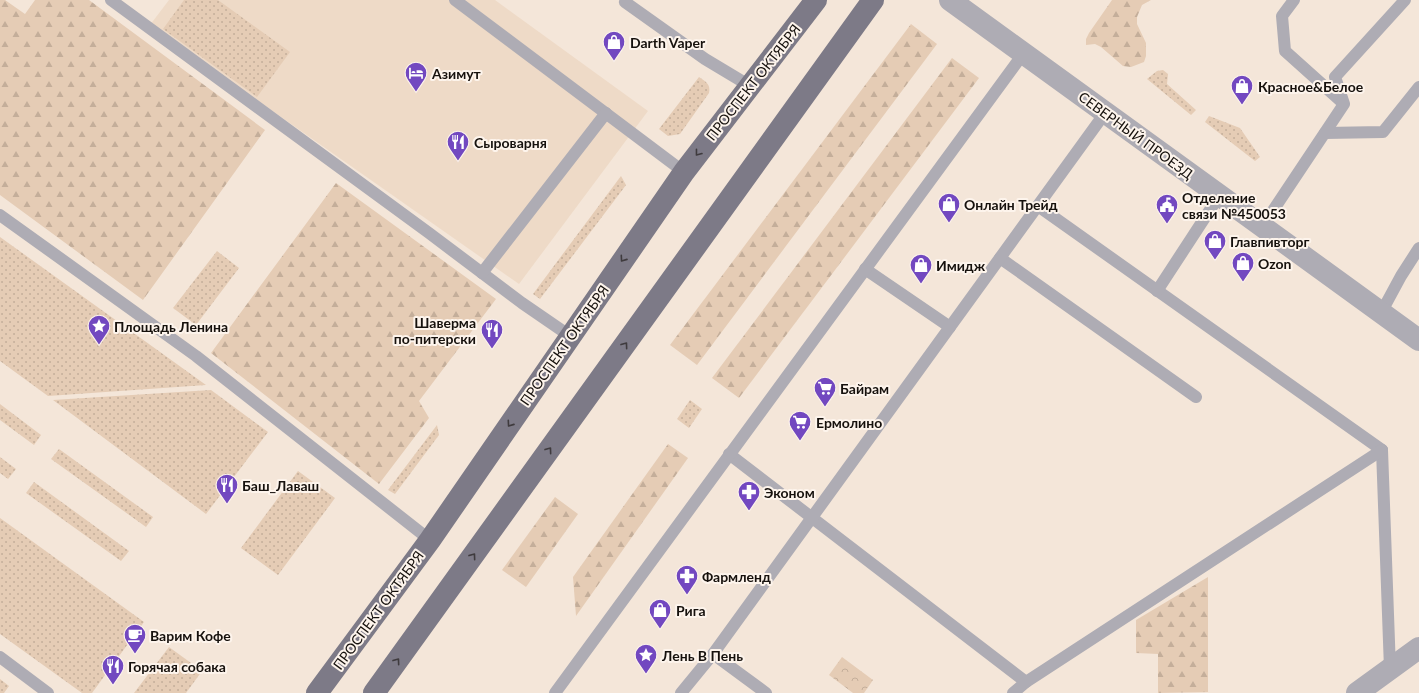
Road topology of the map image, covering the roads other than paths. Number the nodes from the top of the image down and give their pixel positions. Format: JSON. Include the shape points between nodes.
{"nodes":[{"id":1,"x":111,"y":0,"type":"edge"},
{"id":2,"x":455,"y":0,"type":"edge"},
{"id":3,"x":816,"y":0,"type":"edge"},
{"id":4,"x":873,"y":0,"type":"edge"},
{"id":5,"x":950,"y":0,"type":"edge"},
{"id":6,"x":1294,"y":0,"type":"edge"},
{"id":7,"x":1406,"y":0,"type":"edge"},
{"id":8,"x":624,"y":1,"type":"edge"},
{"id":9,"x":1023,"y":54,"type":"junction"},
{"id":10,"x":750,"y":86,"type":"junction"},
{"id":11,"x":1419,"y":87,"type":"edge"},
{"id":12,"x":1344,"y":104,"type":"junction"},
{"id":13,"x":606,"y":113,"type":"junction"},
{"id":14,"x":1105,"y":113,"type":"junction"},
{"id":15,"x":1325,"y":133,"type":"junction"},
{"id":16,"x":684,"y":172,"type":"junction"},
{"id":17,"x":1219,"y":196,"type":"junction"},
{"id":18,"x":1038,"y":206,"type":"junction"},
{"id":19,"x":0,"y":214,"type":"edge"},
{"id":20,"x":1262,"y":227,"type":"junction"},
{"id":21,"x":1419,"y":248,"type":"edge"},
{"id":22,"x":1000,"y":258,"type":"junction"},
{"id":23,"x":865,"y":269,"type":"junction"},
{"id":24,"x":482,"y":273,"type":"junction"},
{"id":25,"x":1157,"y":290,"type":"junction"},
{"id":26,"x":1381,"y":313,"type":"junction"},
{"id":27,"x":950,"y":327,"type":"junction"},
{"id":28,"x":570,"y":336,"type":"junction"},
{"id":29,"x":1419,"y":340,"type":"edge"},
{"id":30,"x":1196,"y":397,"type":"dead end"},
{"id":31,"x":1382,"y":450,"type":"junction"},
{"id":32,"x":729,"y":454,"type":"junction"},
{"id":33,"x":812,"y":518,"type":"junction"},
{"id":34,"x":430,"y":540,"type":"junction"},
{"id":35,"x":1419,"y":648,"type":"edge"},
{"id":36,"x":712,"y":654,"type":"junction"},
{"id":37,"x":0,"y":657,"type":"edge"},
{"id":38,"x":1390,"y":669,"type":"junction"},
{"id":39,"x":1026,"y":682,"type":"junction"},
{"id":40,"x":48,"y":693,"type":"edge"},
{"id":41,"x":317,"y":693,"type":"edge"},
{"id":42,"x":374,"y":693,"type":"edge"},
{"id":43,"x":555,"y":693,"type":"edge"},
{"id":44,"x":681,"y":693,"type":"edge"},
{"id":45,"x":766,"y":693,"type":"edge"},
{"id":46,"x":1013,"y":693,"type":"edge"},
{"id":47,"x":1357,"y":693,"type":"edge"}],
"edges":[{"from":1,"to":24,"type":"lane"},
{"from":2,"to":13,"type":"lane"},
{"from":3,"to":10,"type":"main road","name":"ПРОСПЕКТ ОКТЯБРЯ"},
{"from":42,"to":4,"type":"main road","one_way":true},
{"from":5,"to":9,"type":"street","name":"СЕВЕРНЫЙ ПРОЕЗД"},
{"from":6,"to":12,"type":"lane","via":[[1282,16],[1285,51]]},
{"from":7,"to":12,"type":"lane","via":[[1335,77]]},
{"from":8,"to":10,"type":"lane","via":[[705,59]]},
{"from":9,"to":14,"type":"street","name":"СЕВЕРНЫЙ ПРОЕЗД"},
{"from":9,"to":23,"type":"lane"},
{"from":10,"to":16,"type":"main road","name":"ПРОСПЕКТ ОКТЯБРЯ","one_way":true},
{"from":11,"to":15,"type":"lane","via":[[1383,132]]},
{"from":12,"to":15,"type":"lane"},
{"from":13,"to":16,"type":"lane"},
{"from":13,"to":24,"type":"lane"},
{"from":14,"to":17,"type":"street","name":"СЕВЕРНЫЙ ПРОЕЗД"},
{"from":14,"to":18,"type":"lane"},
{"from":15,"to":20,"type":"lane"},
{"from":16,"to":28,"type":"main road","name":"ПРОСПЕКТ ОКТЯБРЯ","one_way":true},
{"from":17,"to":20,"type":"street","name":"СЕВЕРНЫЙ ПРОЕЗД"},
{"from":17,"to":25,"type":"lane"},
{"from":18,"to":22,"type":"lane"},
{"from":18,"to":25,"type":"lane"},
{"from":19,"to":34,"type":"lane","via":[[196,356]]},
{"from":20,"to":26,"type":"street","name":"СЕВЕРНЫЙ ПРОЕЗД"},
{"from":21,"to":26,"type":"lane","via":[[1400,276]]},
{"from":22,"to":27,"type":"lane"},
{"from":22,"to":30,"type":"lane"},
{"from":23,"to":27,"type":"lane"},
{"from":23,"to":32,"type":"lane"},
{"from":24,"to":28,"type":"lane"},
{"from":25,"to":31,"type":"lane"},
{"from":26,"to":29,"type":"street","name":"СЕВЕРНЫЙ ПРОЕЗД"},
{"from":27,"to":33,"type":"lane"},
{"from":28,"to":34,"type":"main road","name":"ПРОСПЕКТ ОКТЯБРЯ","one_way":true},
{"from":31,"to":38,"type":"lane"},
{"from":31,"to":39,"type":"lane"},
{"from":32,"to":33,"type":"lane"},
{"from":32,"to":43,"type":"lane"},
{"from":33,"to":36,"type":"lane"},
{"from":33,"to":39,"type":"lane"},
{"from":34,"to":41,"type":"main road","name":"ПРОСПЕКТ ОКТЯБРЯ"},
{"from":35,"to":38,"type":"street"},
{"from":36,"to":44,"type":"lane"},
{"from":36,"to":45,"type":"lane"},
{"from":37,"to":40,"type":"lane"},
{"from":38,"to":47,"type":"street"},
{"from":39,"to":46,"type":"lane"}]}
